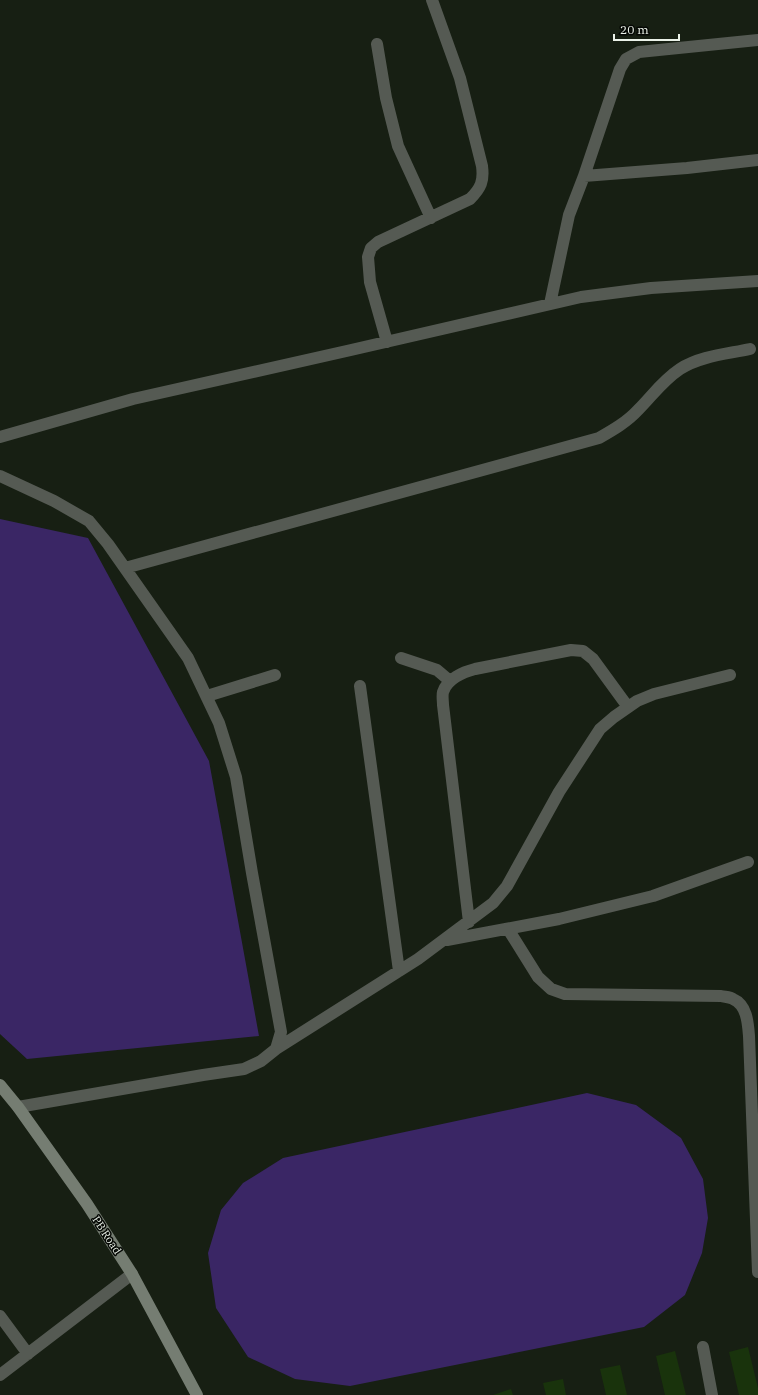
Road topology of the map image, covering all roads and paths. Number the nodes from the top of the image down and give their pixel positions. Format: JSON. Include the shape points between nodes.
{"nodes":[{"id":1,"x":432,"y":0,"type":"edge"},
{"id":2,"x":758,"y":40,"type":"edge"},
{"id":3,"x":377,"y":44,"type":"dead end"},
{"id":4,"x":758,"y":160,"type":"edge"},
{"id":5,"x":584,"y":176,"type":"junction"},
{"id":6,"x":431,"y":218,"type":"junction"},
{"id":7,"x":758,"y":280,"type":"edge"},
{"id":8,"x":550,"y":304,"type":"junction"},
{"id":9,"x":387,"y":342,"type":"junction"},
{"id":10,"x":750,"y":350,"type":"dead end"},
{"id":11,"x":0,"y":437,"type":"edge"},
{"id":12,"x":0,"y":476,"type":"edge"},
{"id":13,"x":125,"y":568,"type":"junction"},
{"id":14,"x":401,"y":658,"type":"dead end"},
{"id":15,"x":730,"y":674,"type":"dead end"},
{"id":16,"x":275,"y":675,"type":"dead end"},
{"id":17,"x":450,"y":681,"type":"junction"},
{"id":18,"x":360,"y":686,"type":"dead end"},
{"id":19,"x":207,"y":696,"type":"junction"},
{"id":20,"x":628,"y":707,"type":"junction"},
{"id":21,"x":748,"y":862,"type":"dead end"},
{"id":22,"x":470,"y":922,"type":"junction"},
{"id":23,"x":508,"y":929,"type":"junction"},
{"id":24,"x":444,"y":940,"type":"junction"},
{"id":25,"x":399,"y":971,"type":"junction"},
{"id":26,"x":276,"y":1048,"type":"junction"},
{"id":27,"x":0,"y":1085,"type":"edge"},
{"id":28,"x":18,"y":1107,"type":"junction"},
{"id":29,"x":758,"y":1272,"type":"edge"},
{"id":30,"x":132,"y":1274,"type":"junction"},
{"id":31,"x":0,"y":1316,"type":"edge"},
{"id":32,"x":703,"y":1347,"type":"dead end"},
{"id":33,"x":28,"y":1354,"type":"junction"},
{"id":34,"x":0,"y":1375,"type":"edge"},
{"id":35,"x":197,"y":1395,"type":"edge"},
{"id":36,"x":712,"y":1395,"type":"edge"}],
"edges":[{"from":1,"to":6,"type":"street","via":[[460,78],[483,176],[478,192],[470,199]]},
{"from":2,"to":5,"type":"street","via":[[639,52],[626,59],[620,69]]},
{"from":3,"to":6,"type":"street","via":[[386,98],[398,146]]},
{"from":4,"to":5,"type":"street"},
{"from":5,"to":8,"type":"street","via":[[569,215]]},
{"from":6,"to":9,"type":"street","via":[[378,242],[371,248],[368,258],[370,282]]},
{"from":7,"to":8,"type":"street","via":[[651,288],[581,297]]},
{"from":8,"to":9,"type":"street"},
{"from":9,"to":11,"type":"street","via":[[133,399]]},
{"from":10,"to":13,"type":"street","via":[[698,360],[681,368],[663,381],[638,411],[619,427],[599,438]]},
{"from":12,"to":13,"type":"street","via":[[54,501],[89,521]]},
{"from":13,"to":19,"type":"street","via":[[188,658]]},
{"from":14,"to":17,"type":"street","via":[[437,670]]},
{"from":15,"to":20,"type":"street","via":[[654,694]]},
{"from":16,"to":19,"type":"street"},
{"from":17,"to":20,"type":"street","via":[[462,672],[474,669],[571,650],[583,651],[593,660]]},
{"from":17,"to":22,"type":"street","via":[[444,691],[443,705]]},
{"from":18,"to":25,"type":"street"},
{"from":19,"to":26,"type":"street","via":[[220,723],[236,777],[281,1032]]},
{"from":20,"to":22,"type":"street","via":[[600,730],[559,792],[507,886],[493,903]]},
{"from":21,"to":23,"type":"street","via":[[652,896]]},
{"from":22,"to":24,"type":"street"},
{"from":23,"to":24,"type":"street"},
{"from":23,"to":29,"type":"street","via":[[538,978],[551,989],[565,994],[721,996],[734,999],[742,1008],[747,1017],[750,1036]]},
{"from":24,"to":25,"type":"street"},
{"from":25,"to":26,"type":"street"},
{"from":26,"to":28,"type":"street","via":[[261,1061],[244,1069]]},
{"from":27,"to":28,"type":"street","name":"PB Road"},
{"from":28,"to":30,"type":"street","name":"PB Road","via":[[87,1204]]},
{"from":30,"to":33,"type":"street"},
{"from":30,"to":35,"type":"street","name":"PB Road"},
{"from":31,"to":33,"type":"street"},
{"from":32,"to":36,"type":"street"},
{"from":33,"to":34,"type":"street"}]}
